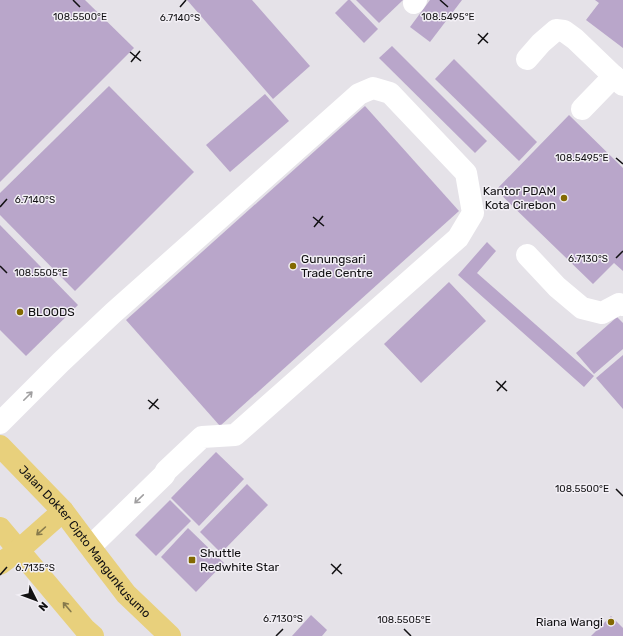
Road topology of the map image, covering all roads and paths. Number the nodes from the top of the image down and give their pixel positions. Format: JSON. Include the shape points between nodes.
{"nodes":[{"id":1,"x":527,"y":59,"type":"dead end"},
{"id":2,"x":619,"y":81,"type":"edge"},
{"id":3,"x":582,"y":108,"type":"dead end"},
{"id":4,"x":526,"y":255,"type":"dead end"},
{"id":5,"x":623,"y":305,"type":"edge"},
{"id":6,"x":0,"y":423,"type":"edge"},
{"id":7,"x":0,"y":446,"type":"edge"},
{"id":8,"x":63,"y":511,"type":"junction"},
{"id":9,"x":0,"y":528,"type":"edge"},
{"id":10,"x":90,"y":547,"type":"junction"},
{"id":11,"x":19,"y":550,"type":"junction"},
{"id":12,"x":0,"y":564,"type":"edge"},
{"id":13,"x":93,"y":636,"type":"edge"},
{"id":14,"x":170,"y":636,"type":"edge"}],
"edges":[{"from":1,"to":2,"type":"lane","via":[[556,30],[564,31]]},
{"from":2,"to":3,"type":"lane"},
{"from":4,"to":5,"type":"lane","via":[[582,308],[602,313],[619,304]]},
{"from":6,"to":10,"type":"lane","one_way":true,"via":[[113,313],[359,94],[373,88],[390,93],[466,173],[473,213],[452,244],[235,435],[202,437]]},
{"from":7,"to":8,"type":"main road","name":"Jalan Dokter Cipto Mangunkusumo"},
{"from":8,"to":10,"type":"main road","name":"Jalan Dokter Cipto Mangunkusumo"},
{"from":8,"to":11,"type":"main road","one_way":true},
{"from":9,"to":11,"type":"main road"},
{"from":10,"to":14,"type":"main road","name":"Jalan Dokter Cipto Mangunkusumo","via":[[126,594]]},
{"from":11,"to":12,"type":"main road"},
{"from":13,"to":11,"type":"main road","one_way":true}]}
